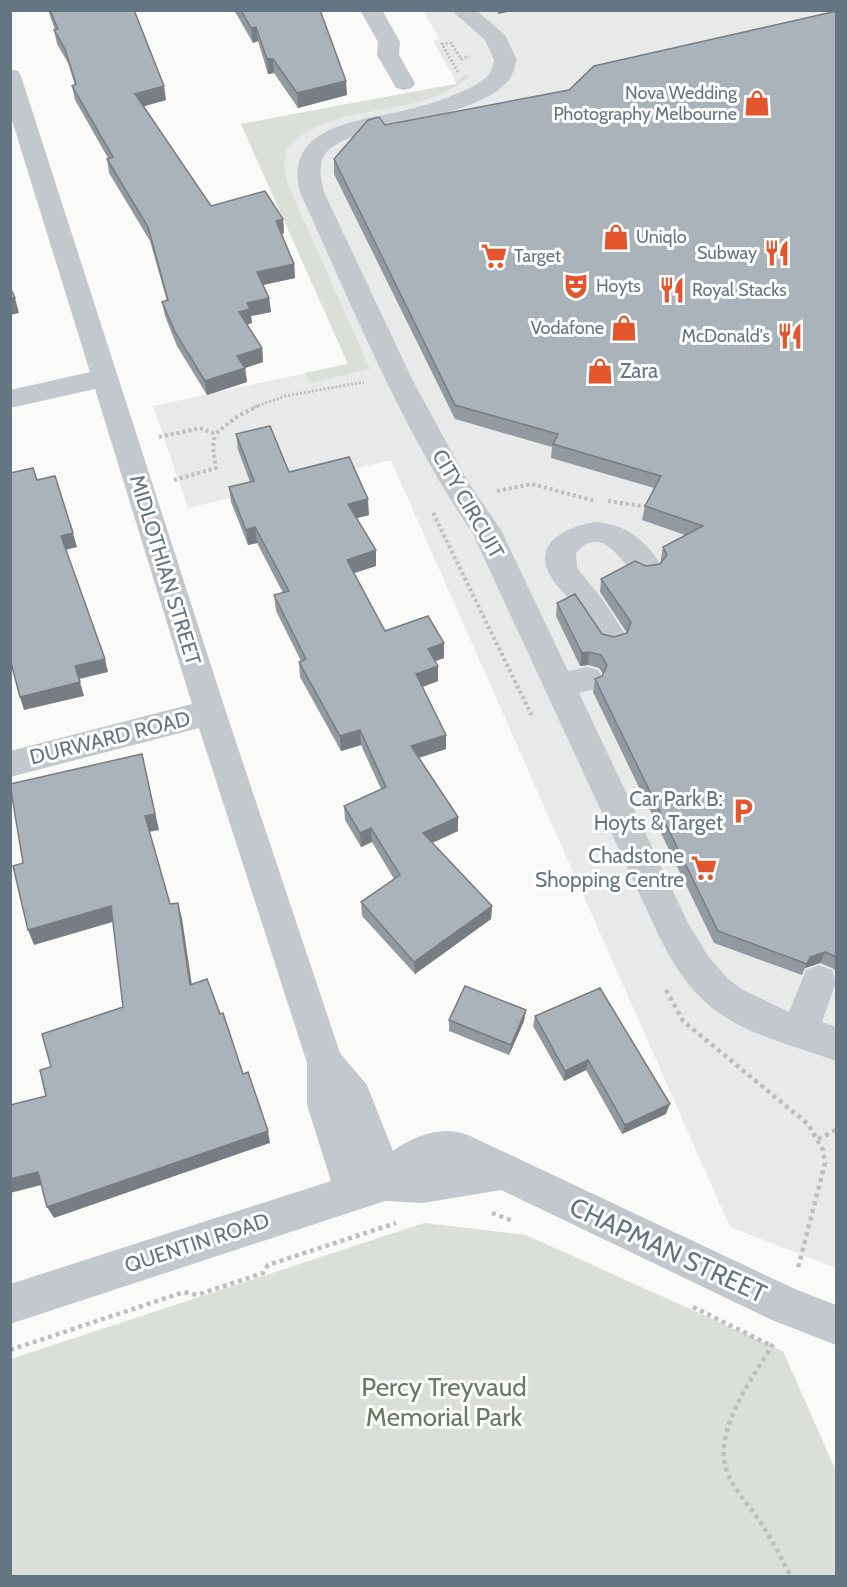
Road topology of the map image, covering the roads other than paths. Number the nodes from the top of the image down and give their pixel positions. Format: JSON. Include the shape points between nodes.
{"nodes":[{"id":1,"x":371,"y":10,"type":"edge"},
{"id":2,"x":461,"y":10,"type":"edge"},
{"id":3,"x":10,"y":76,"type":"edge"},
{"id":4,"x":404,"y":83,"type":"dead end"},
{"id":5,"x":20,"y":132,"type":"edge"},
{"id":6,"x":105,"y":378,"type":"junction"},
{"id":7,"x":10,"y":399,"type":"edge"},
{"id":8,"x":647,"y":567,"type":"edge"},
{"id":9,"x":612,"y":637,"type":"edge"},
{"id":10,"x":210,"y":712,"type":"junction"},
{"id":11,"x":10,"y":764,"type":"edge"},
{"id":12,"x":819,"y":981,"type":"dead end"},
{"id":13,"x":800,"y":1030,"type":"junction"},
{"id":14,"x":837,"y":1044,"type":"edge"},
{"id":15,"x":370,"y":1187,"type":"junction"},
{"id":16,"x":10,"y":1304,"type":"edge"},
{"id":17,"x":837,"y":1325,"type":"edge"}],
"edges":[{"from":1,"to":4,"type":"street","via":[[389,42],[388,55]]},
{"from":2,"to":13,"type":"street","name":"CITY CIRCUIT","via":[[490,32],[503,49],[506,58],[500,78],[449,106],[337,135],[321,146],[308,167],[310,184],[400,381],[457,488],[486,530],[573,682],[676,934],[703,977],[736,1007]]},
{"from":3,"to":5,"type":"street","name":"MIDLOTHIAN STREET"},
{"from":5,"to":6,"type":"street","name":"MIDLOTHIAN STREET"},
{"from":6,"to":7,"type":"street"},
{"from":6,"to":10,"type":"street","name":"MIDLOTHIAN STREET"},
{"from":8,"to":9,"type":"street","via":[[621,540],[602,533],[583,534],[561,552],[564,574]]},
{"from":10,"to":11,"type":"street","name":"DURWARD ROAD"},
{"from":10,"to":15,"type":"street","name":"MIDLOTHIAN STREET","via":[[325,1063],[326,1105]]},
{"from":12,"to":13,"type":"street"},
{"from":13,"to":14,"type":"street","name":"CITY CIRCUIT"},
{"from":15,"to":16,"type":"street","name":"QUENTIN ROAD"},
{"from":15,"to":17,"type":"street","name":"CHAPMAN STREET","via":[[423,1184],[501,1171],[786,1306]]}]}
